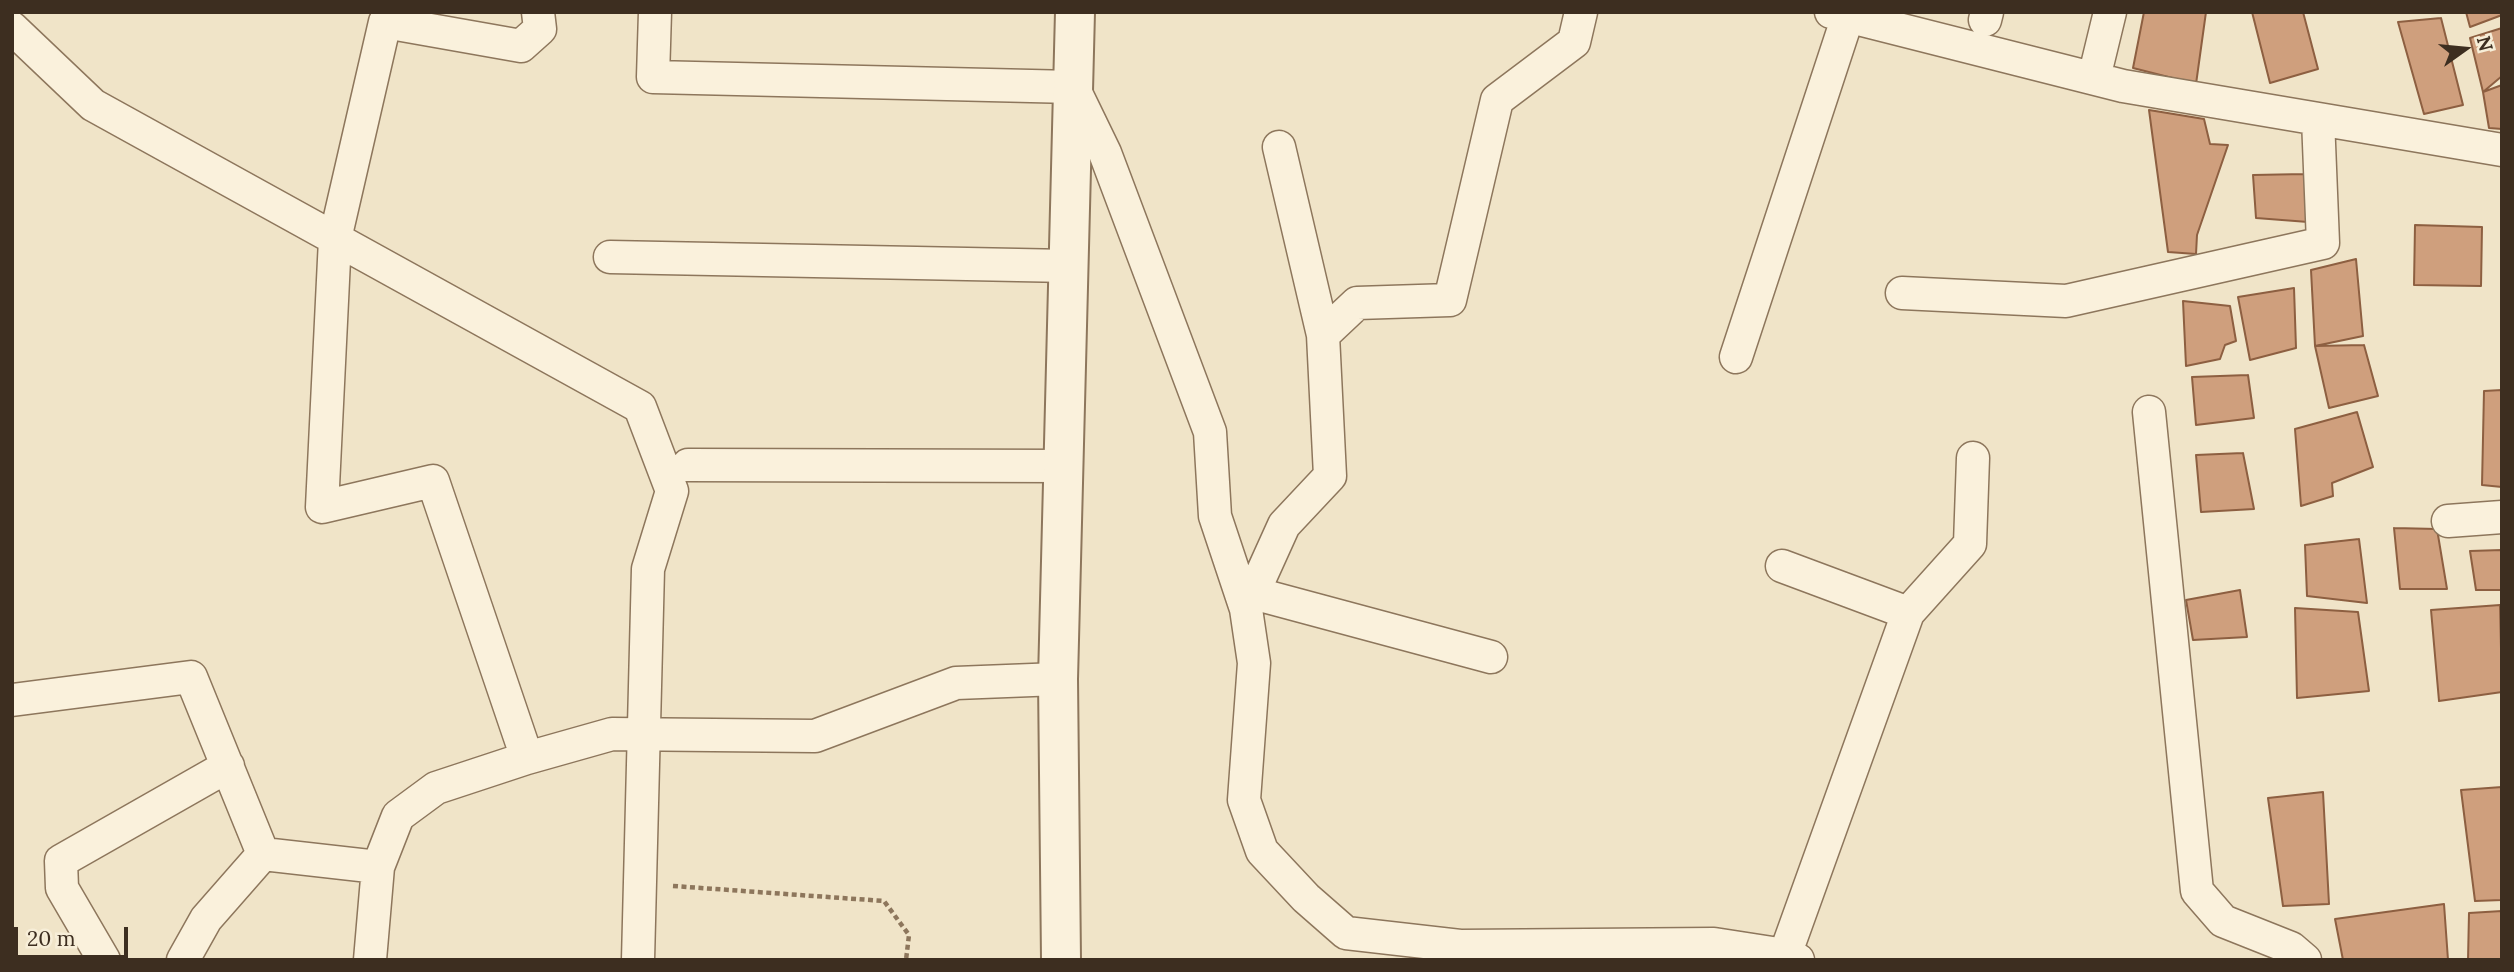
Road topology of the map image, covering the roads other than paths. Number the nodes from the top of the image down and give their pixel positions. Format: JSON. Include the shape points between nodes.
{"nodes":[{"id":1,"x":538,"y":12,"type":"edge"},
{"id":2,"x":655,"y":12,"type":"edge"},
{"id":3,"x":1075,"y":12,"type":"edge"},
{"id":4,"x":1581,"y":12,"type":"edge"},
{"id":5,"x":2109,"y":12,"type":"edge"},
{"id":6,"x":1839,"y":14,"type":"edge"},
{"id":7,"x":12,"y":28,"type":"edge"},
{"id":8,"x":2094,"y":79,"type":"junction"},
{"id":9,"x":1073,"y":87,"type":"junction"},
{"id":10,"x":2318,"y":119,"type":"junction"},
{"id":11,"x":1279,"y":147,"type":"dead end"},
{"id":12,"x":2502,"y":150,"type":"edge"},
{"id":13,"x":335,"y":239,"type":"junction"},
{"id":14,"x":610,"y":257,"type":"dead end"},
{"id":15,"x":1069,"y":266,"type":"junction"},
{"id":16,"x":1902,"y":292,"type":"dead end"},
{"id":17,"x":1323,"y":335,"type":"junction"},
{"id":18,"x":1736,"y":357,"type":"dead end"},
{"id":19,"x":2149,"y":412,"type":"dead end"},
{"id":20,"x":1973,"y":458,"type":"dead end"},
{"id":21,"x":688,"y":465,"type":"dead end"},
{"id":22,"x":1064,"y":466,"type":"junction"},
{"id":23,"x":2502,"y":517,"type":"edge"},
{"id":24,"x":2448,"y":521,"type":"dead end"},
{"id":25,"x":1782,"y":566,"type":"dead end"},
{"id":26,"x":1250,"y":601,"type":"junction"},
{"id":27,"x":1908,"y":613,"type":"junction"},
{"id":28,"x":1491,"y":657,"type":"dead end"},
{"id":29,"x":1058,"y":679,"type":"junction"},
{"id":30,"x":12,"y":700,"type":"edge"},
{"id":31,"x":645,"y":734,"type":"junction"},
{"id":32,"x":527,"y":758,"type":"junction"},
{"id":33,"x":228,"y":766,"type":"junction"},
{"id":34,"x":263,"y":853,"type":"junction"},
{"id":35,"x":378,"y":867,"type":"junction"},
{"id":36,"x":1566,"y":952,"type":"edge"},
{"id":37,"x":1792,"y":957,"type":"edge"},
{"id":38,"x":104,"y":960,"type":"edge"},
{"id":39,"x":183,"y":960,"type":"edge"},
{"id":40,"x":370,"y":960,"type":"edge"},
{"id":41,"x":638,"y":960,"type":"edge"},
{"id":42,"x":1061,"y":960,"type":"edge"},
{"id":43,"x":2305,"y":960,"type":"edge"}],
"edges":[{"from":1,"to":13,"type":"street","via":[[540,29],[521,46],[385,22]]},
{"from":2,"to":9,"type":"street","via":[[653,77]]},
{"from":3,"to":9,"type":"street"},
{"from":4,"to":17,"type":"street","via":[[1574,41],[1497,100],[1450,300],[1357,303]]},
{"from":5,"to":8,"type":"street"},
{"from":6,"to":8,"type":"street"},
{"from":6,"to":18,"type":"street"},
{"from":7,"to":13,"type":"street","via":[[93,105]]},
{"from":8,"to":10,"type":"street"},
{"from":9,"to":15,"type":"street"},
{"from":9,"to":26,"type":"street","via":[[1105,153],[1210,432],[1215,516]]},
{"from":10,"to":12,"type":"street"},
{"from":10,"to":16,"type":"street","via":[[2323,243],[2066,301]]},
{"from":11,"to":17,"type":"street"},
{"from":13,"to":31,"type":"street","via":[[640,407],[672,491],[648,569]]},
{"from":13,"to":32,"type":"street","via":[[322,507],[433,481]]},
{"from":14,"to":15,"type":"street"},
{"from":15,"to":22,"type":"street"},
{"from":17,"to":26,"type":"street","via":[[1330,475],[1284,525]]},
{"from":19,"to":43,"type":"street","via":[[2197,891],[2223,921],[2291,948]]},
{"from":20,"to":27,"type":"street","via":[[1970,544]]},
{"from":21,"to":22,"type":"street"},
{"from":22,"to":29,"type":"street"},
{"from":23,"to":24,"type":"street"},
{"from":25,"to":27,"type":"street"},
{"from":26,"to":28,"type":"street"},
{"from":26,"to":36,"type":"street","via":[[1254,663],[1244,800],[1262,851],[1346,933]]},
{"from":27,"to":37,"type":"street"},
{"from":29,"to":31,"type":"street","via":[[956,683],[815,736]]},
{"from":29,"to":42,"type":"street"},
{"from":30,"to":33,"type":"street","via":[[191,677]]},
{"from":31,"to":32,"type":"street","via":[[612,734]]},
{"from":31,"to":41,"type":"street"},
{"from":32,"to":35,"type":"street","via":[[436,788],[398,816]]},
{"from":33,"to":34,"type":"street"},
{"from":33,"to":38,"type":"street","via":[[61,861],[62,888]]},
{"from":34,"to":35,"type":"street"},
{"from":34,"to":39,"type":"street","via":[[206,919]]},
{"from":35,"to":40,"type":"street"},
{"from":36,"to":37,"type":"street","via":[[1714,944]]}]}
